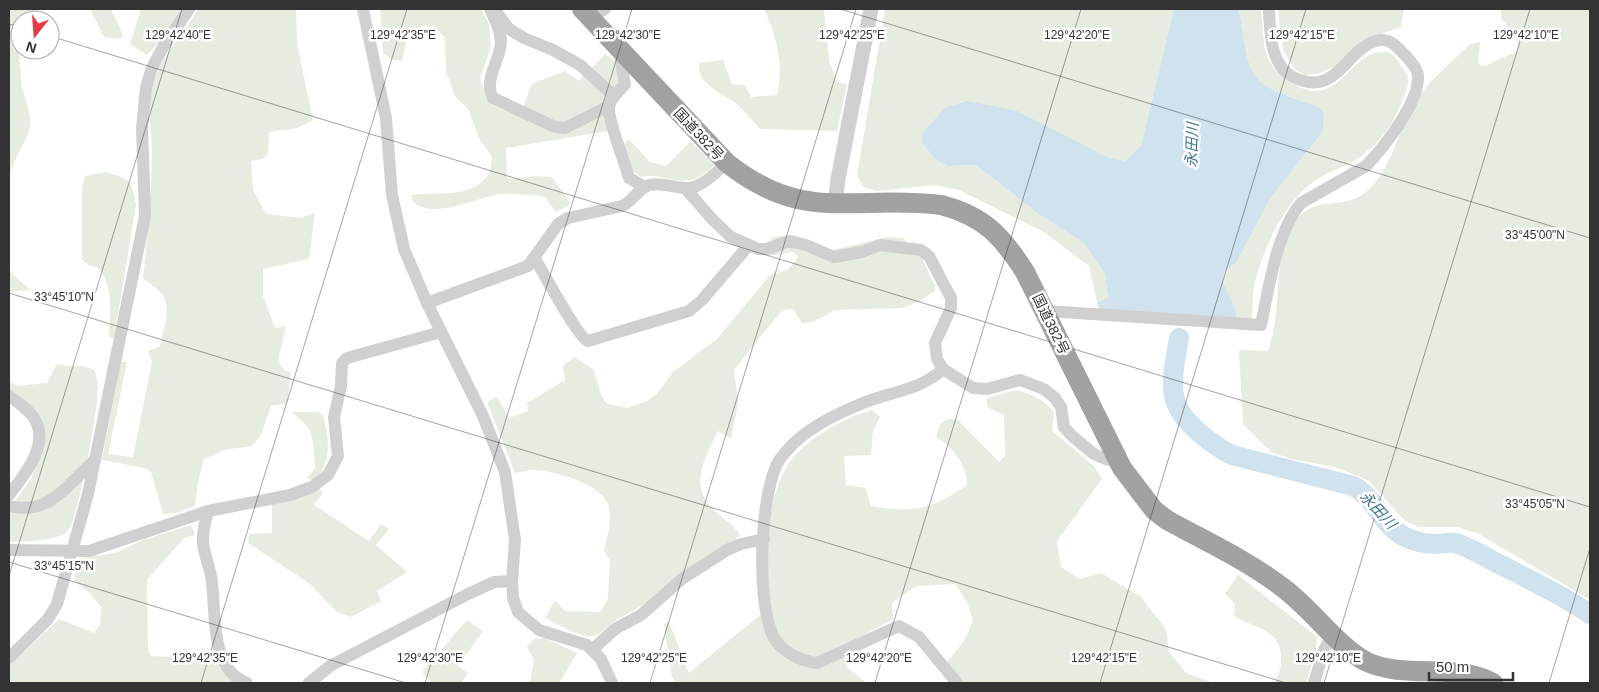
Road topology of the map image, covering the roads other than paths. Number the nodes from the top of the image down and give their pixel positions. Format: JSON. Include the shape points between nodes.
{"nodes":[{"id":1,"x":189,"y":9,"type":"edge"},
{"id":2,"x":364,"y":9,"type":"edge"},
{"id":3,"x":490,"y":9,"type":"edge"},
{"id":4,"x":495,"y":9,"type":"edge"},
{"id":5,"x":871,"y":9,"type":"edge"},
{"id":6,"x":1269,"y":9,"type":"edge"},
{"id":7,"x":593,"y":12,"type":"edge"},
{"id":8,"x":619,"y":49,"type":"junction"},
{"id":9,"x":612,"y":101,"type":"junction"},
{"id":10,"x":727,"y":163,"type":"junction"},
{"id":11,"x":645,"y":187,"type":"junction"},
{"id":12,"x":685,"y":188,"type":"junction"},
{"id":13,"x":835,"y":204,"type":"junction"},
{"id":14,"x":749,"y":245,"type":"junction"},
{"id":15,"x":535,"y":259,"type":"junction"},
{"id":16,"x":427,"y":303,"type":"junction"},
{"id":17,"x":1046,"y":311,"type":"junction"},
{"id":18,"x":441,"y":332,"type":"junction"},
{"id":19,"x":943,"y":369,"type":"junction"},
{"id":20,"x":9,"y":396,"type":"edge"},
{"id":21,"x":95,"y":460,"type":"junction"},
{"id":22,"x":1118,"y":461,"type":"junction"},
{"id":23,"x":9,"y":495,"type":"edge"},
{"id":24,"x":9,"y":506,"type":"edge"},
{"id":25,"x":208,"y":511,"type":"junction"},
{"id":26,"x":764,"y":539,"type":"junction"},
{"id":27,"x":9,"y":550,"type":"edge"},
{"id":28,"x":71,"y":551,"type":"junction"},
{"id":29,"x":512,"y":581,"type":"junction"},
{"id":30,"x":1333,"y":633,"type":"junction"},
{"id":31,"x":592,"y":650,"type":"junction"},
{"id":32,"x":9,"y":658,"type":"edge"},
{"id":33,"x":248,"y":683,"type":"edge"},
{"id":34,"x":309,"y":683,"type":"edge"},
{"id":35,"x":612,"y":683,"type":"edge"},
{"id":36,"x":957,"y":683,"type":"edge"},
{"id":37,"x":1314,"y":683,"type":"edge"},
{"id":38,"x":1493,"y":683,"type":"edge"}],
"edges":[{"from":1,"to":21,"type":"street","via":[[163,47],[146,88],[142,128],[145,216]]},
{"from":2,"to":16,"type":"street","via":[[386,118],[394,212],[404,249]]},
{"from":3,"to":9,"type":"street","via":[[501,43],[489,83],[488,90],[493,98],[555,127],[565,128]]},
{"from":4,"to":9,"type":"street","via":[[508,29],[580,66]]},
{"from":5,"to":13,"type":"street"},
{"from":6,"to":17,"type":"street","via":[[1276,60],[1286,73],[1303,82],[1324,81],[1344,68],[1360,51],[1383,40],[1391,42],[1418,72],[1404,115],[1375,157],[1366,166],[1301,203],[1294,212],[1273,269],[1261,325]]},
{"from":7,"to":8,"type":"highway","name":"国道382号"},
{"from":8,"to":9,"type":"street","via":[[625,84]]},
{"from":8,"to":10,"type":"highway","name":"国道382号"},
{"from":9,"to":11,"type":"street","via":[[630,178]]},
{"from":10,"to":12,"type":"street","via":[[707,180]]},
{"from":10,"to":13,"type":"highway","name":"国道382号","via":[[749,181],[782,196]]},
{"from":11,"to":12,"type":"street","via":[[664,184]]},
{"from":11,"to":15,"type":"street","via":[[629,204],[579,214],[558,224]]},
{"from":12,"to":14,"type":"street","via":[[731,237]]},
{"from":13,"to":17,"type":"highway","name":"国道382号","via":[[926,203],[958,209],[975,217],[1009,246]]},
{"from":14,"to":15,"type":"street","via":[[689,311],[588,341],[577,332]]},
{"from":14,"to":19,"type":"street","via":[[767,249],[789,241],[834,257],[880,245],[921,250],[929,256],[951,298],[951,308],[935,342],[937,359]]},
{"from":15,"to":16,"type":"street","via":[[520,270]]},
{"from":16,"to":18,"type":"street"},
{"from":17,"to":22,"type":"highway","name":"国道382号"},
{"from":18,"to":25,"type":"street","via":[[347,358],[342,363],[334,417],[338,456],[320,483],[290,495]]},
{"from":18,"to":29,"type":"street","via":[[483,416],[505,472],[515,540]]},
{"from":19,"to":22,"type":"street","via":[[973,388],[987,389],[1020,380],[1044,389],[1061,407],[1064,427],[1072,436],[1094,454]]},
{"from":19,"to":26,"type":"street","via":[[918,385],[844,412],[812,429],[796,442],[778,461],[774,473]]},
{"from":20,"to":23,"type":"street","via":[[32,416],[37,424],[38,442],[28,471]]},
{"from":21,"to":24,"type":"street","via":[[55,500],[42,506]]},
{"from":21,"to":28,"type":"street"},
{"from":22,"to":30,"type":"highway","name":"国道382号","via":[[1154,510],[1281,585]]},
{"from":25,"to":28,"type":"street","via":[[106,547]]},
{"from":25,"to":33,"type":"street","via":[[202,540],[212,583],[220,651],[234,675]]},
{"from":26,"to":31,"type":"street","via":[[727,550],[682,579],[641,615],[615,629]]},
{"from":26,"to":36,"type":"street","via":[[763,580],[767,615],[774,638],[792,654],[817,663],[899,626],[919,637]]},
{"from":27,"to":28,"type":"street"},
{"from":28,"to":32,"type":"street","via":[[56,604],[48,619]]},
{"from":29,"to":31,"type":"street","via":[[518,612],[530,625],[576,640]]},
{"from":29,"to":34,"type":"street","via":[[494,582],[466,595],[330,666]]},
{"from":30,"to":37,"type":"street"},
{"from":30,"to":38,"type":"highway","name":"国道382号","via":[[1356,655],[1390,670],[1473,676]]},
{"from":31,"to":35,"type":"street","via":[[601,658]]}]}
